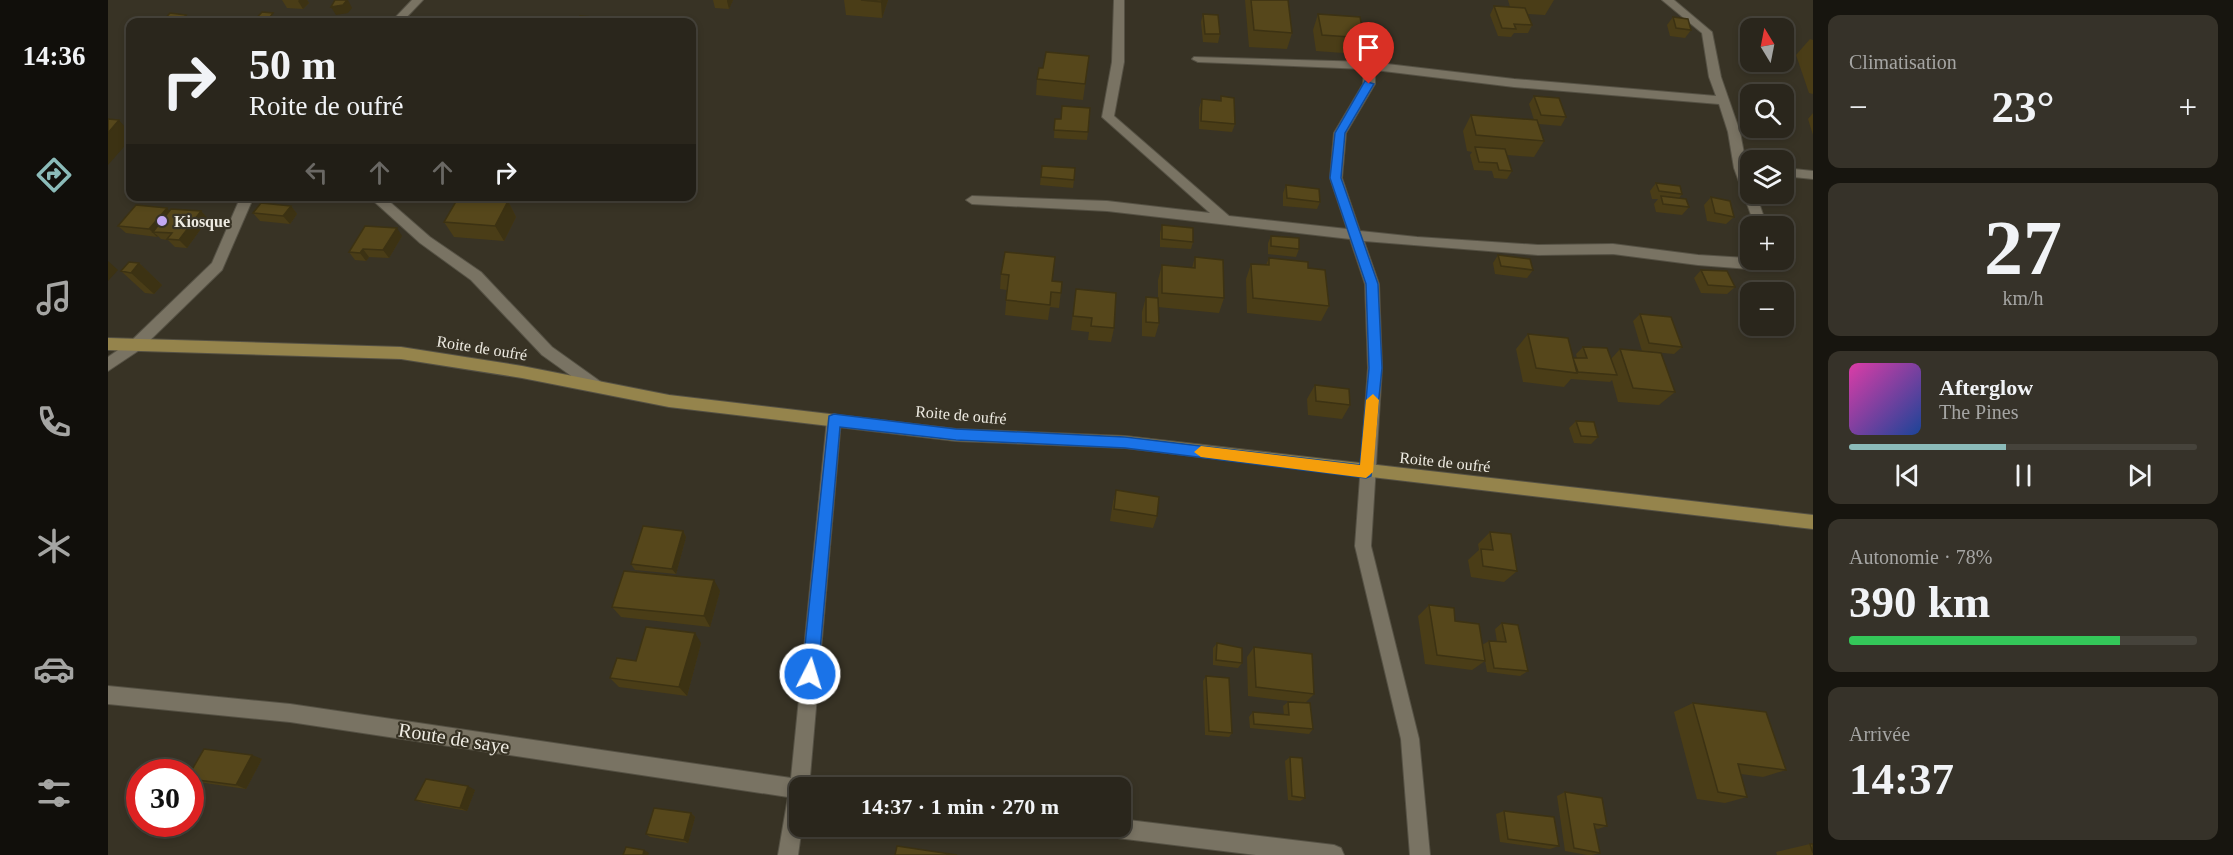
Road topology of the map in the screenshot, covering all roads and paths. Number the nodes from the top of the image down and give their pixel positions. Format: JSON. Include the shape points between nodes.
{"nodes":[{"id":1,"x":418,"y":0,"type":"edge"},
{"id":2,"x":1119,"y":0,"type":"edge"},
{"id":3,"x":1666,"y":0,"type":"edge"},
{"id":4,"x":400,"y":18,"type":"edge"},
{"id":5,"x":1198,"y":59,"type":"dead end"},
{"id":6,"x":1370,"y":66,"type":"junction"},
{"id":7,"x":1725,"y":101,"type":"junction"},
{"id":8,"x":1740,"y":152,"type":"edge"},
{"id":9,"x":1794,"y":173,"type":"edge"},
{"id":10,"x":1813,"y":175,"type":"edge"},
{"id":11,"x":972,"y":200,"type":"dead end"},
{"id":12,"x":246,"y":201,"type":"edge"},
{"id":13,"x":380,"y":201,"type":"edge"},
{"id":14,"x":1226,"y":220,"type":"junction"},
{"id":15,"x":1357,"y":234,"type":"junction"},
{"id":16,"x":1740,"y":263,"type":"edge"},
{"id":17,"x":108,"y":344,"type":"edge"},
{"id":18,"x":136,"y":345,"type":"junction"},
{"id":19,"x":108,"y":364,"type":"edge"},
{"id":20,"x":596,"y":386,"type":"junction"},
{"id":21,"x":834,"y":420,"type":"junction"},
{"id":22,"x":1366,"y":472,"type":"junction"},
{"id":23,"x":1813,"y":522,"type":"edge"},
{"id":24,"x":108,"y":695,"type":"edge"},
{"id":25,"x":800,"y":777,"type":"edge"},
{"id":26,"x":789,"y":788,"type":"edge"},
{"id":27,"x":1131,"y":830,"type":"edge"},
{"id":28,"x":791,"y":837,"type":"edge"},
{"id":29,"x":788,"y":855,"type":"edge"},
{"id":30,"x":1334,"y":855,"type":"edge"},
{"id":31,"x":1420,"y":855,"type":"edge"}],
"edges":[{"from":1,"to":4,"type":"street"},
{"from":2,"to":14,"type":"street","via":[[1118,62],[1108,117]]},
{"from":3,"to":7,"type":"street","via":[[1707,32],[1715,77]]},
{"from":5,"to":6,"type":"street"},
{"from":6,"to":7,"type":"street"},
{"from":6,"to":15,"type":"street","via":[[1369,84],[1340,133],[1336,178]]},
{"from":7,"to":8,"type":"street"},
{"from":9,"to":10,"type":"street"},
{"from":11,"to":14,"type":"street","via":[[1107,206]]},
{"from":12,"to":18,"type":"street","via":[[217,266]]},
{"from":13,"to":20,"type":"street","via":[[476,276],[547,351]]},
{"from":14,"to":15,"type":"street"},
{"from":15,"to":16,"type":"street","via":[[1527,249],[1612,249]]},
{"from":15,"to":22,"type":"street","via":[[1372,284],[1376,368]]},
{"from":17,"to":18,"type":"street","name":"Roite de oufré"},
{"from":18,"to":19,"type":"street"},
{"from":18,"to":20,"type":"street","name":"Roite de oufré","via":[[401,353]]},
{"from":20,"to":21,"type":"street","name":"Roite de oufré","via":[[669,400]]},
{"from":21,"to":22,"type":"street","name":"Roite de oufré","via":[[956,435],[1125,442]]},
{"from":21,"to":25,"type":"street"},
{"from":22,"to":23,"type":"street","name":"Roite de oufré"},
{"from":22,"to":31,"type":"street","via":[[1363,546],[1410,739]]},
{"from":24,"to":26,"type":"street","name":"Route de saye","via":[[290,713]]},
{"from":27,"to":30,"type":"street"},
{"from":28,"to":29,"type":"street"}]}
